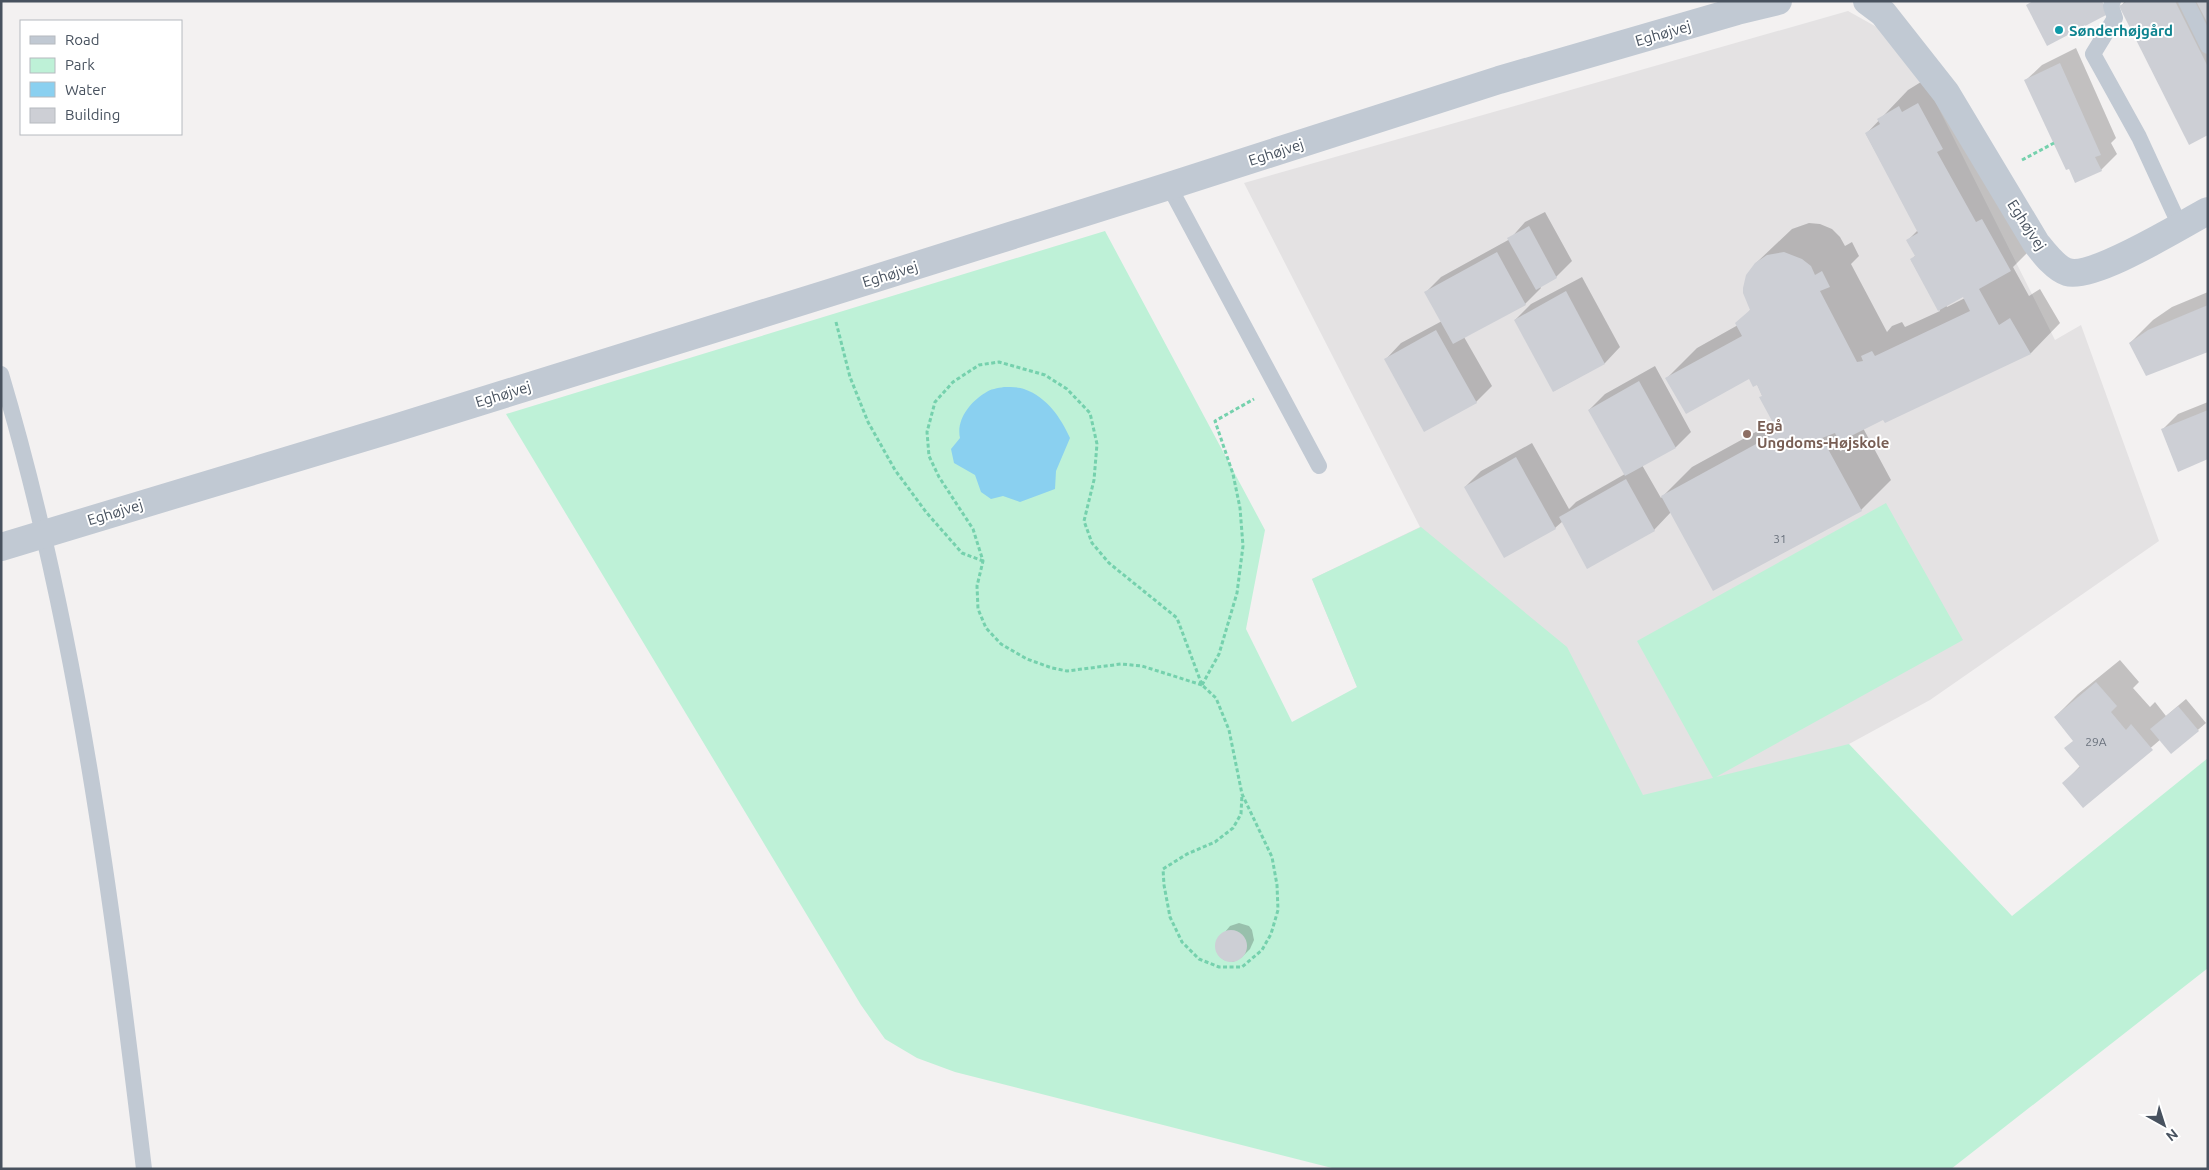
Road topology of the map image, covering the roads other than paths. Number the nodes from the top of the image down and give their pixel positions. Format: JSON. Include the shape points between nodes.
{"nodes":[{"id":1,"x":1778,"y":1,"type":"edge"},
{"id":2,"x":1867,"y":1,"type":"edge"},
{"id":3,"x":2113,"y":1,"type":"edge"},
{"id":4,"x":2186,"y":1,"type":"edge"},
{"id":5,"x":2208,"y":46,"type":"edge"},
{"id":6,"x":1169,"y":186,"type":"junction"},
{"id":7,"x":2208,"y":211,"type":"edge"},
{"id":8,"x":2180,"y":226,"type":"junction"},
{"id":9,"x":1,"y":374,"type":"edge"},
{"id":10,"x":1319,"y":466,"type":"dead end"},
{"id":11,"x":44,"y":534,"type":"junction"},
{"id":12,"x":1,"y":547,"type":"edge"},
{"id":13,"x":144,"y":1169,"type":"edge"}],
"edges":[{"from":1,"to":6,"type":"street","name":"Eghøjvej","via":[[1499,80]]},
{"from":2,"to":8,"type":"street","name":"Eghøjvej","via":[[1883,13],[1946,93],[2036,243],[2067,272],[2089,271],[2109,264]]},
{"from":3,"to":8,"type":"lane","via":[[2111,6],[2115,18],[2093,54],[2139,137]]},
{"from":4,"to":5,"type":"lane"},
{"from":6,"to":10,"type":"lane"},
{"from":6,"to":11,"type":"street","name":"Eghøjvej","via":[[392,429]]},
{"from":7,"to":8,"type":"street","name":"Eghøjvej"},
{"from":9,"to":11,"type":"lane"},
{"from":11,"to":12,"type":"street","name":"Eghøjvej"},
{"from":11,"to":13,"type":"lane","via":[[94,800],[124,1000]]}]}
